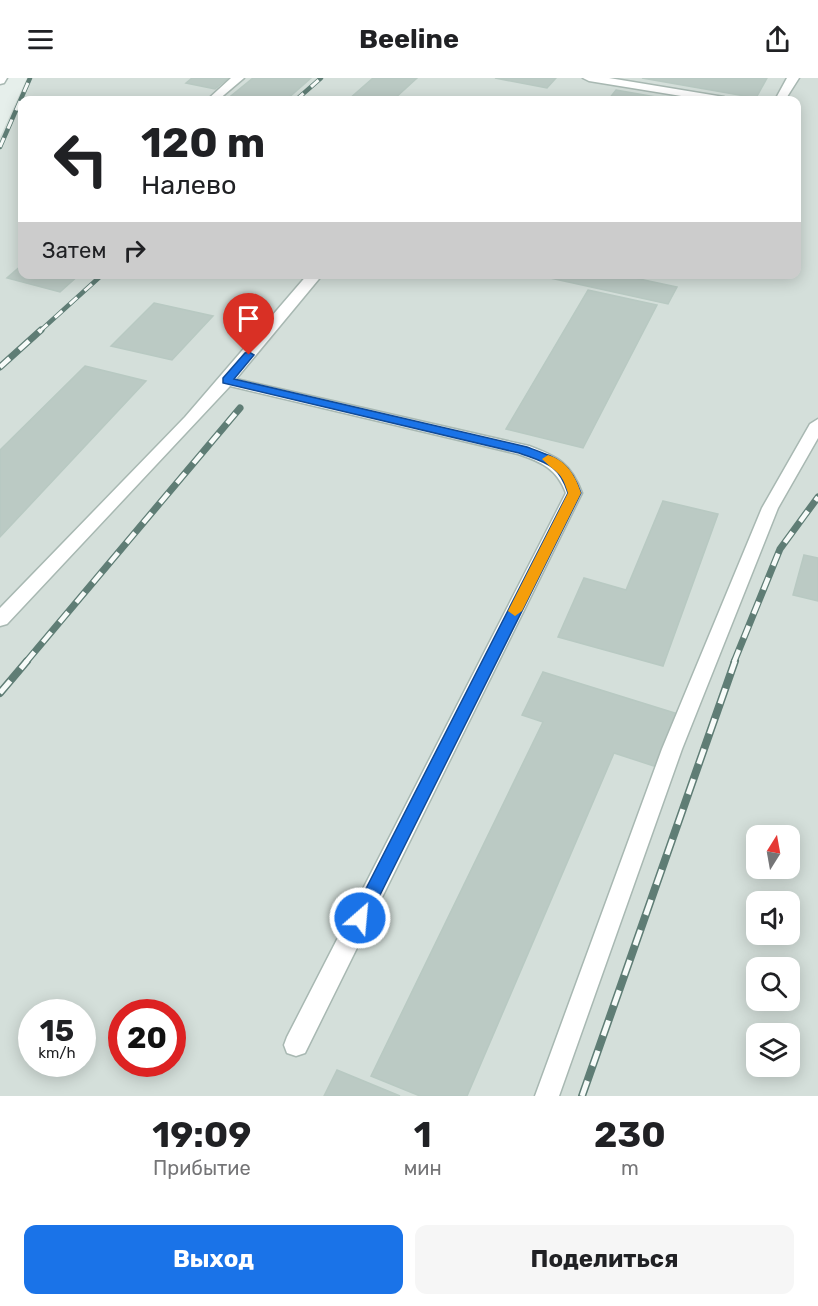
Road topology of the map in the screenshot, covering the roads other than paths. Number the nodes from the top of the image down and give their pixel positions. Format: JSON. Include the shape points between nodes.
{"nodes":[{"id":1,"x":238,"y":78,"type":"edge"},
{"id":2,"x":589,"y":78,"type":"edge"},
{"id":3,"x":793,"y":78,"type":"edge"},
{"id":4,"x":217,"y":96,"type":"edge"},
{"id":5,"x":699,"y":96,"type":"edge"},
{"id":6,"x":782,"y":96,"type":"edge"},
{"id":7,"x":312,"y":279,"type":"edge"},
{"id":8,"x":227,"y":381,"type":"junction"},
{"id":9,"x":818,"y":424,"type":"edge"},
{"id":10,"x":0,"y":619,"type":"edge"},
{"id":11,"x":296,"y":1045,"type":"dead end"},
{"id":12,"x":547,"y":1096,"type":"edge"}],
"edges":[{"from":1,"to":4,"type":"lane"},
{"from":2,"to":5,"type":"lane"},
{"from":3,"to":6,"type":"lane"},
{"from":7,"to":8,"type":"lane"},
{"from":8,"to":10,"type":"lane"},
{"from":8,"to":11,"type":"lane","via":[[523,450],[556,462],[569,477],[574,493]]},
{"from":9,"to":12,"type":"lane","via":[[770,508],[677,738]]}]}
